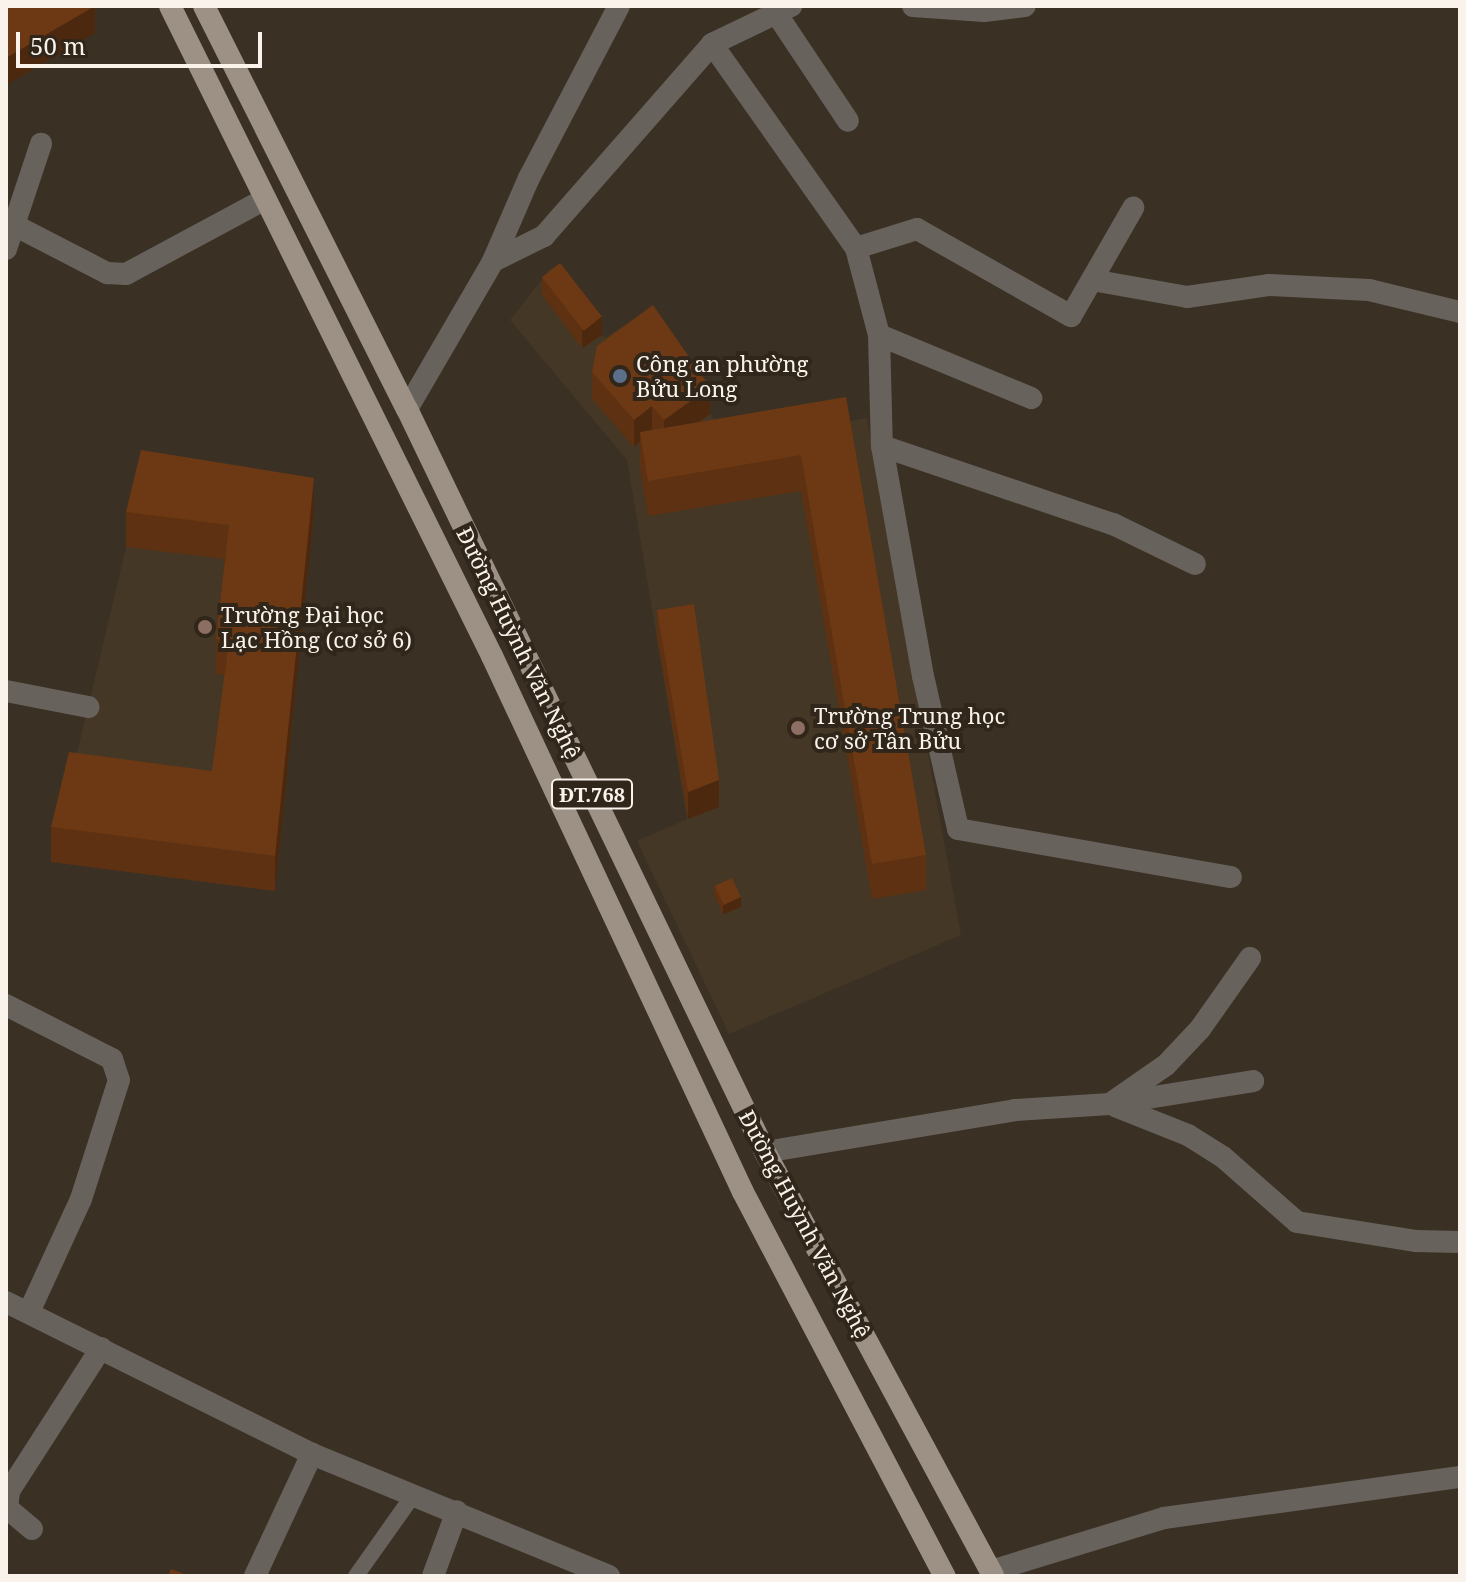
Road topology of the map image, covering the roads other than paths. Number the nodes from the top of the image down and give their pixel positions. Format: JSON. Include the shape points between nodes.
{"nodes":[{"id":1,"x":170,"y":6,"type":"edge"},
{"id":2,"x":204,"y":6,"type":"edge"},
{"id":3,"x":619,"y":6,"type":"edge"},
{"id":4,"x":913,"y":6,"type":"edge"},
{"id":5,"x":1025,"y":6,"type":"edge"},
{"id":6,"x":783,"y":8,"type":"edge"},
{"id":7,"x":712,"y":44,"type":"junction"},
{"id":8,"x":848,"y":121,"type":"dead end"},
{"id":9,"x":41,"y":144,"type":"dead end"},
{"id":10,"x":265,"y":199,"type":"junction"},
{"id":11,"x":1133,"y":208,"type":"dead end"},
{"id":12,"x":14,"y":225,"type":"junction"},
{"id":13,"x":856,"y":248,"type":"junction"},
{"id":14,"x":6,"y":249,"type":"edge"},
{"id":15,"x":493,"y":261,"type":"junction"},
{"id":16,"x":1092,"y":280,"type":"junction"},
{"id":17,"x":1460,"y":312,"type":"edge"},
{"id":18,"x":879,"y":335,"type":"junction"},
{"id":19,"x":1031,"y":398,"type":"dead end"},
{"id":20,"x":407,"y":409,"type":"junction"},
{"id":21,"x":375,"y":426,"type":"junction"},
{"id":22,"x":882,"y":446,"type":"junction"},
{"id":23,"x":1195,"y":564,"type":"dead end"},
{"id":24,"x":6,"y":691,"type":"edge"},
{"id":25,"x":88,"y":707,"type":"dead end"},
{"id":26,"x":1231,"y":877,"type":"dead end"},
{"id":27,"x":1250,"y":958,"type":"dead end"},
{"id":28,"x":6,"y":1005,"type":"edge"},
{"id":29,"x":1253,"y":1081,"type":"dead end"},
{"id":30,"x":1110,"y":1104,"type":"junction"},
{"id":31,"x":765,"y":1152,"type":"junction"},
{"id":32,"x":1460,"y":1242,"type":"edge"},
{"id":33,"x":6,"y":1302,"type":"edge"},
{"id":34,"x":29,"y":1312,"type":"junction"},
{"id":35,"x":101,"y":1348,"type":"junction"},
{"id":36,"x":312,"y":1454,"type":"junction"},
{"id":37,"x":1460,"y":1477,"type":"edge"},
{"id":38,"x":414,"y":1494,"type":"junction"},
{"id":39,"x":457,"y":1511,"type":"junction"},
{"id":40,"x":32,"y":1529,"type":"dead end"},
{"id":41,"x":992,"y":1574,"type":"edge"},
{"id":42,"x":255,"y":1576,"type":"edge"},
{"id":43,"x":356,"y":1576,"type":"edge"},
{"id":44,"x":433,"y":1576,"type":"edge"},
{"id":45,"x":609,"y":1576,"type":"edge"},
{"id":46,"x":945,"y":1576,"type":"edge"}],
"edges":[{"from":1,"to":10,"type":"main road","name":"Đường Huỳnh Văn Nghệ","number":"ĐT.768"},
{"from":2,"to":20,"type":"main road","name":"Đường Huỳnh Văn Nghệ","number":"ĐT.768"},
{"from":3,"to":15,"type":"street","via":[[529,178]]},
{"from":4,"to":5,"type":"street","via":[[984,11]]},
{"from":6,"to":7,"type":"street"},
{"from":6,"to":8,"type":"street"},
{"from":7,"to":13,"type":"street"},
{"from":7,"to":15,"type":"street","via":[[544,236]]},
{"from":9,"to":12,"type":"street"},
{"from":10,"to":12,"type":"street","via":[[126,274],[107,273]]},
{"from":10,"to":21,"type":"main road","name":"Đường Huỳnh Văn Nghệ","number":"ĐT.768"},
{"from":11,"to":16,"type":"street"},
{"from":12,"to":14,"type":"street"},
{"from":13,"to":16,"type":"street","via":[[917,229],[1071,316]]},
{"from":13,"to":18,"type":"street"},
{"from":15,"to":20,"type":"street"},
{"from":16,"to":17,"type":"street","via":[[1187,297],[1268,285],[1369,290]]},
{"from":18,"to":19,"type":"street"},
{"from":18,"to":22,"type":"street"},
{"from":20,"to":21,"type":"main road"},
{"from":20,"to":31,"type":"main road","name":"Đường Huỳnh Văn Nghệ","number":"ĐT.768"},
{"from":21,"to":46,"type":"main road","name":"Đường Huỳnh Văn Nghệ","number":"ĐT.768","via":[[492,656],[743,1192]]},
{"from":22,"to":23,"type":"street","via":[[1113,524]]},
{"from":22,"to":26,"type":"street","via":[[926,690],[958,829]]},
{"from":24,"to":25,"type":"street"},
{"from":27,"to":30,"type":"street","via":[[1200,1029],[1166,1065]]},
{"from":28,"to":34,"type":"street","via":[[112,1059],[119,1080],[81,1199]]},
{"from":29,"to":30,"type":"street"},
{"from":30,"to":31,"type":"street","via":[[1015,1110]]},
{"from":30,"to":32,"type":"street","via":[[1188,1135],[1223,1157],[1297,1222],[1416,1241]]},
{"from":31,"to":41,"type":"main road","name":"Đường Huỳnh Văn Nghệ","number":"ĐT.768"},
{"from":33,"to":34,"type":"street"},
{"from":34,"to":35,"type":"street"},
{"from":35,"to":36,"type":"street"},
{"from":35,"to":40,"type":"street","via":[[9,1491],[7,1508]]},
{"from":36,"to":38,"type":"street"},
{"from":36,"to":42,"type":"street"},
{"from":37,"to":41,"type":"street","via":[[1164,1518]]},
{"from":38,"to":39,"type":"street"},
{"from":38,"to":43,"type":"lane"},
{"from":39,"to":44,"type":"street"},
{"from":39,"to":45,"type":"street"}]}
